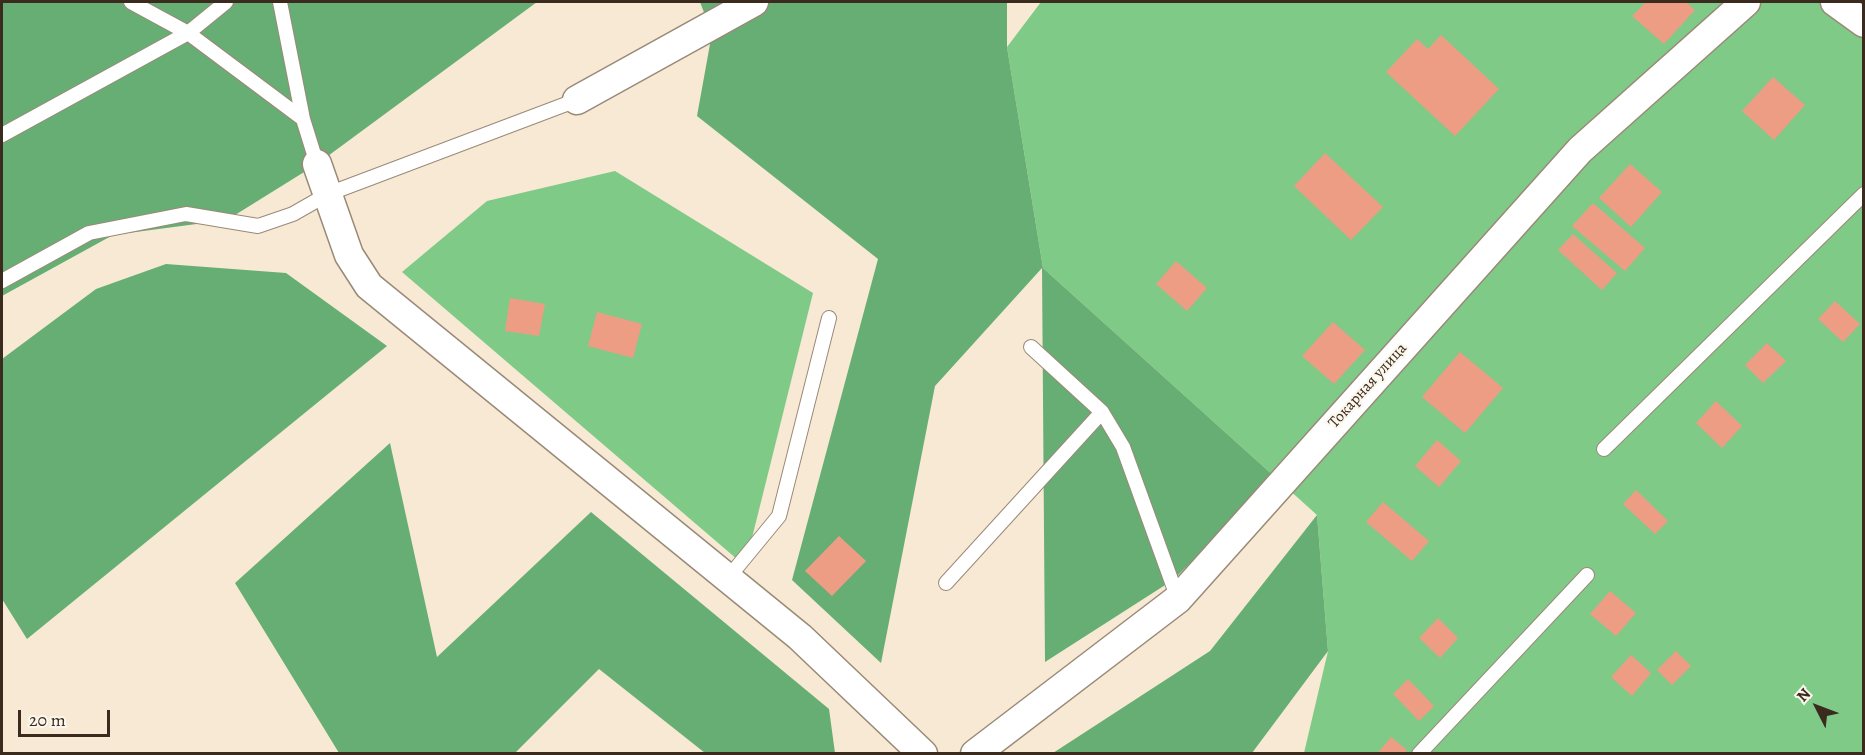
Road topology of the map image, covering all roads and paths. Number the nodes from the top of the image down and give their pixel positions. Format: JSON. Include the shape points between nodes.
{"nodes":[{"id":1,"x":131,"y":2,"type":"edge"},
{"id":2,"x":226,"y":2,"type":"edge"},
{"id":3,"x":280,"y":2,"type":"edge"},
{"id":4,"x":754,"y":2,"type":"edge"},
{"id":5,"x":1746,"y":2,"type":"edge"},
{"id":6,"x":1835,"y":2,"type":"edge"},
{"id":7,"x":1863,"y":23,"type":"edge"},
{"id":8,"x":188,"y":33,"type":"junction"},
{"id":9,"x":577,"y":100,"type":"joint"},
{"id":10,"x":303,"y":119,"type":"junction"},
{"id":11,"x":2,"y":135,"type":"edge"},
{"id":12,"x":317,"y":165,"type":"joint"},
{"id":13,"x":327,"y":194,"type":"junction"},
{"id":14,"x":1863,"y":194,"type":"edge"},
{"id":15,"x":2,"y":281,"type":"edge"},
{"id":16,"x":829,"y":318,"type":"dead end"},
{"id":17,"x":1031,"y":347,"type":"dead end"},
{"id":18,"x":1102,"y":412,"type":"junction"},
{"id":19,"x":1604,"y":449,"type":"dead end"},
{"id":20,"x":1587,"y":575,"type":"dead end"},
{"id":21,"x":728,"y":578,"type":"junction"},
{"id":22,"x":946,"y":583,"type":"dead end"},
{"id":23,"x":1178,"y":598,"type":"junction"},
{"id":24,"x":923,"y":753,"type":"edge"},
{"id":25,"x":975,"y":753,"type":"edge"},
{"id":26,"x":1419,"y":753,"type":"edge"}],
"edges":[{"from":1,"to":8,"type":"lane"},
{"from":2,"to":8,"type":"lane"},
{"from":3,"to":10,"type":"lane"},
{"from":4,"to":9,"type":"street"},
{"from":5,"to":23,"type":"street","name":"Токарная улица","via":[[1580,150]]},
{"from":6,"to":7,"type":"street"},
{"from":8,"to":10,"type":"lane"},
{"from":8,"to":11,"type":"lane"},
{"from":9,"to":13,"type":"lane"},
{"from":10,"to":12,"type":"lane"},
{"from":12,"to":13,"type":"street"},
{"from":13,"to":15,"type":"lane","via":[[293,214],[258,226],[186,214],[89,233]]},
{"from":13,"to":21,"type":"street","via":[[349,255],[369,286]]},
{"from":14,"to":19,"type":"lane"},
{"from":16,"to":21,"type":"lane","via":[[779,516]]},
{"from":17,"to":18,"type":"lane"},
{"from":18,"to":22,"type":"lane"},
{"from":18,"to":23,"type":"lane","via":[[1123,447]]},
{"from":20,"to":26,"type":"lane"},
{"from":21,"to":24,"type":"street","via":[[800,636]]},
{"from":23,"to":25,"type":"street","name":"Токарная улица"}]}
